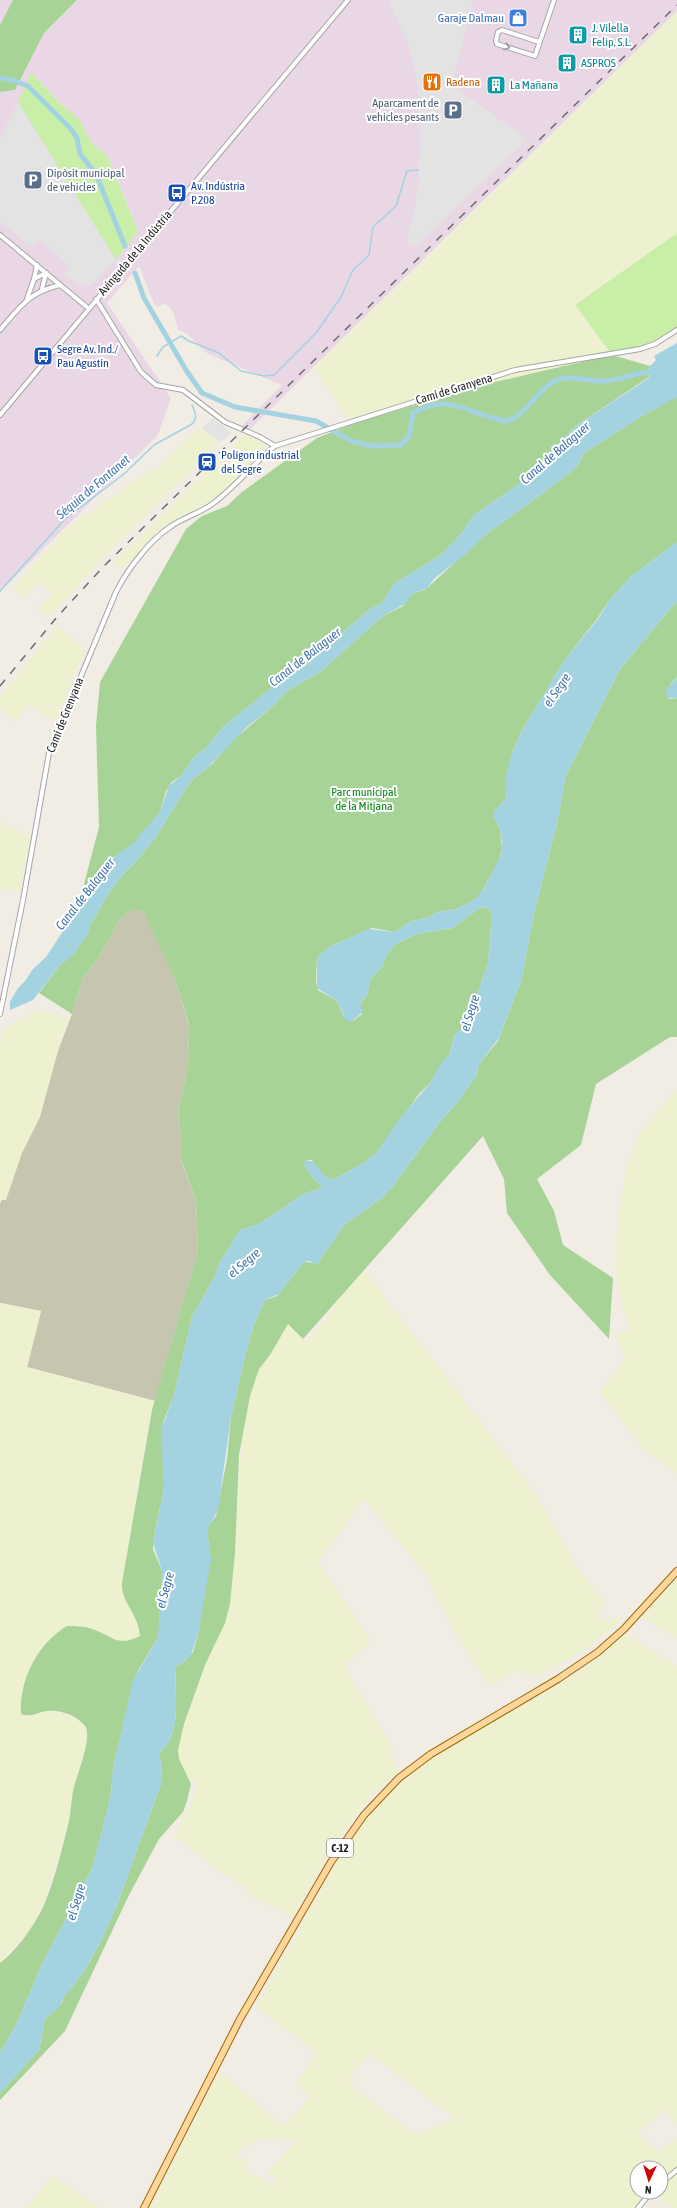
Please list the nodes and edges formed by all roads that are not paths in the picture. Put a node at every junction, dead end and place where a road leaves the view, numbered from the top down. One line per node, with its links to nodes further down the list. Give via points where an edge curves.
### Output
1 (348, 0): 11 (street, Avinguda de la Indústria)
2 (554, 0): 3 (street)
3 (539, 42): 3 (street, one-way to 3, via 502,30 498,32 496,41 497,44 535,56)
4 (0, 235): 5 (street)
5 (37, 265): 6 (street); 7 (street)
6 (46, 273): 7 (street); 8 (street); 9 (street)
7 (34, 279): 10 (street)
8 (60, 285): 9 (street); 12 (street)
9 (42, 289): 10 (street)
10 (26, 299): 13 (street)
11 (96, 299): 12 (street, Avinguda de la Indústria); 16 (street, via 148,380 161,386 183,390 225,422)
12 (88, 308): 15 (street, Avinguda de la Indústria)
13 (0, 330)
14 (677, 330): 16 (street, Camí de Granyena, via 656,344 640,349 515,370)
15 (0, 415)
16 (275, 446): 17 (street, Camí de Granyena)
17 (242, 476): 18 (street, Camí de Grenyana, via 215,502 170,527 160,536 128,570 108,609 49,754)
18 (0, 1014)
19 (677, 1572): 23 (main road, C-12, via 637,1616 598,1652 558,1679 431,1754 400,1778 373,1804 332,1862 240,2018)
20 (677, 2170): 21 (street)
21 (669, 2176)
22 (644, 2200): 24 (street)
23 (144, 2208)
24 (638, 2208)

